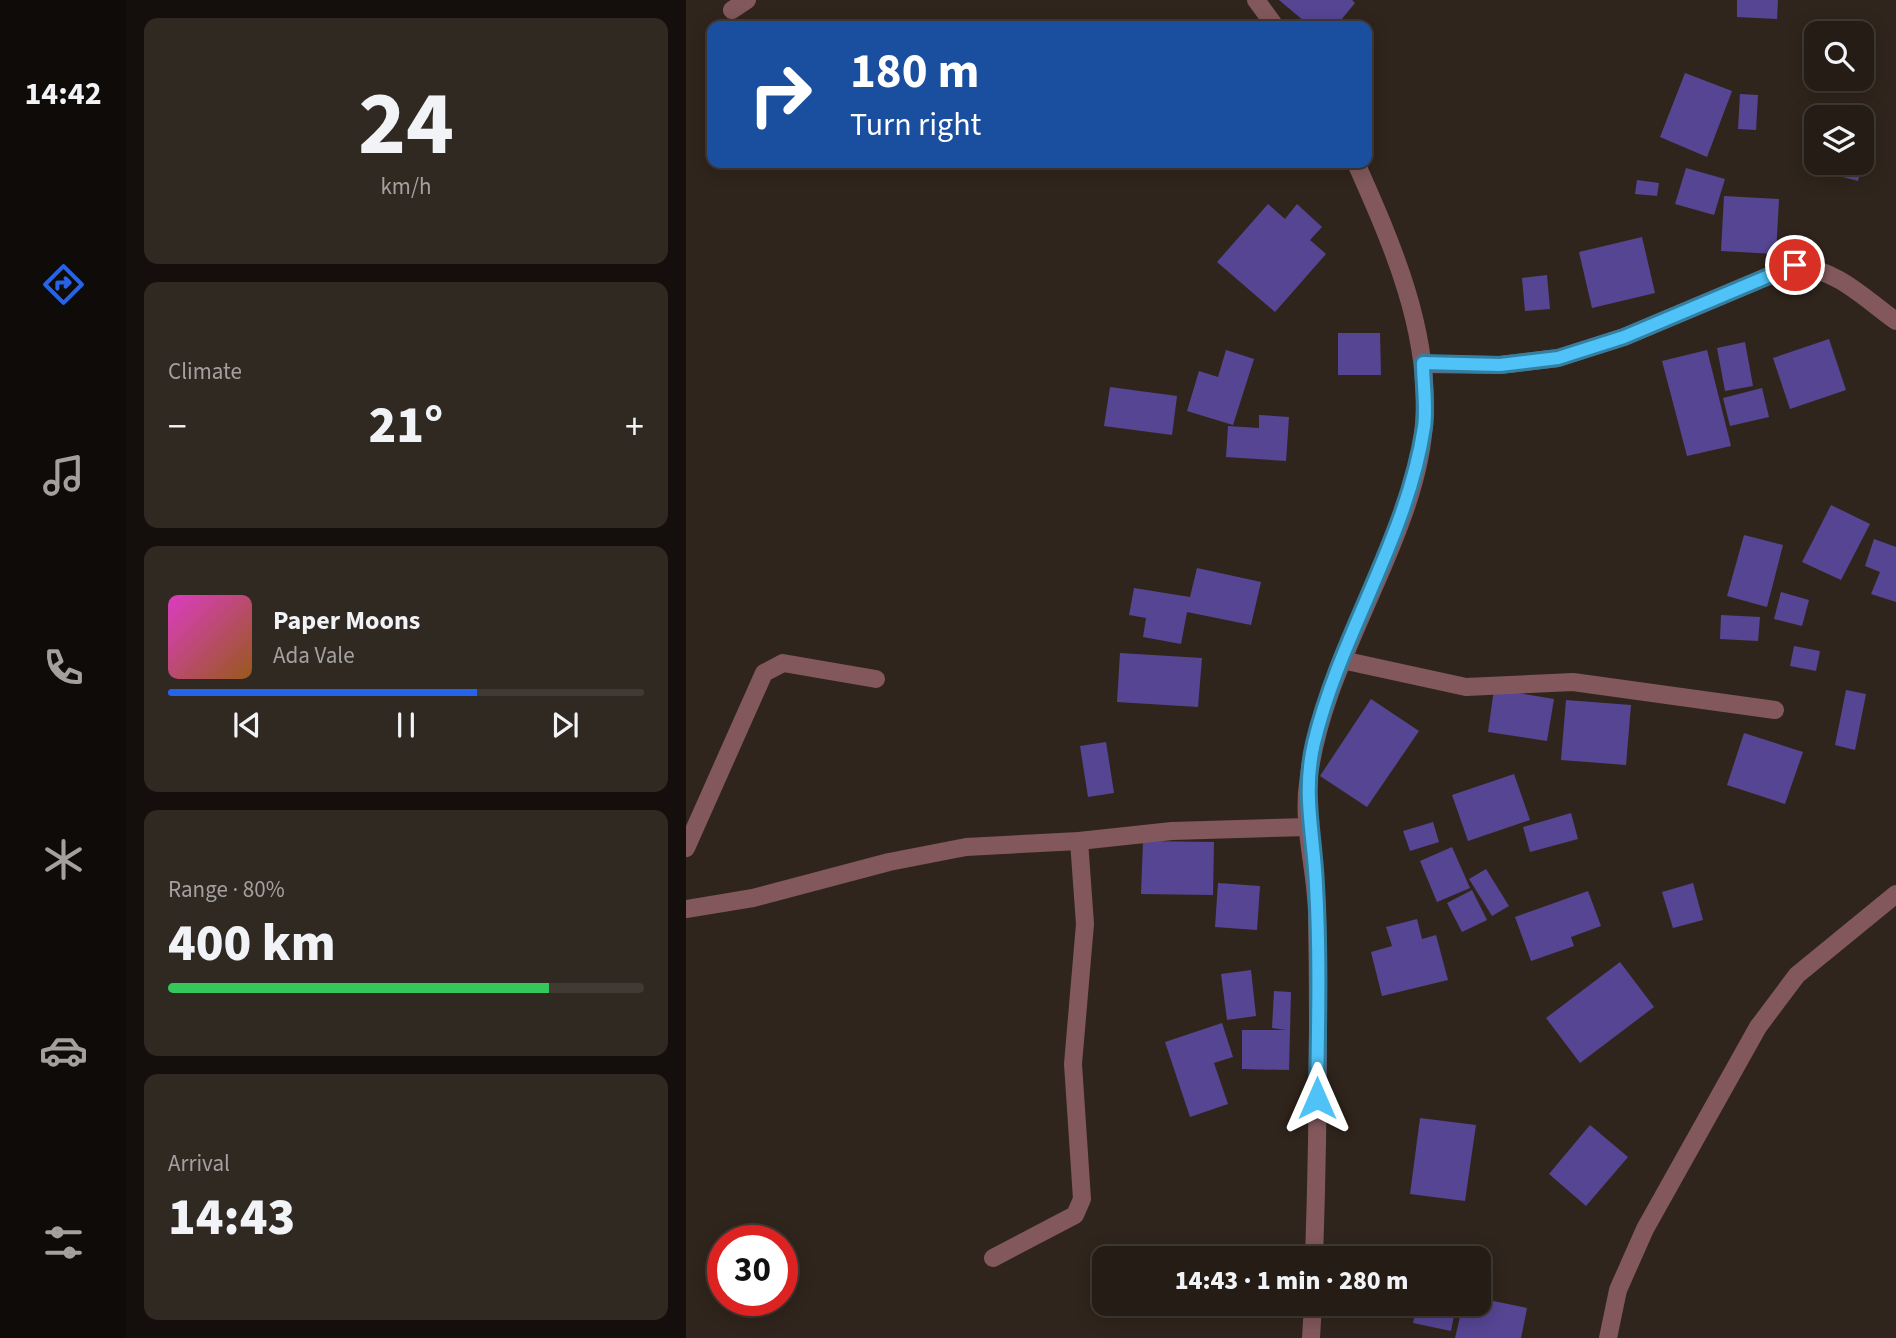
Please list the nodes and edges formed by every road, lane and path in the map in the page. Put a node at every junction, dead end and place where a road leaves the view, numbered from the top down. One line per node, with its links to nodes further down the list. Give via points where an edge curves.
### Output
1 (1256, 0): 2 (street)
2 (1271, 21)
3 (1358, 168): 5 (street, via 1398,258)
4 (1896, 321): 5 (street, via 1844,281 1821,269 1795,265 1636,332 1558,358 1500,365)
5 (1423, 363): 6 (street, via 1424,424 1412,487)
6 (1342, 660): 8 (street, via 1466,687 1573,682); 9 (street, via 1314,742 1307,786)
7 (876, 679): 11 (street, via 783,663 764,673)
8 (1775, 710)
9 (1308, 827): 10 (street, via 1172,831); 14 (street, via 1316,882 1318,970)
10 (1079, 841): 13 (street, via 966,847 753,898); 15 (street, via 1085,924 1073,1064 1082,1199 1075,1215)
11 (686, 848)
12 (1896, 894): 18 (street, via 1797,975 1758,1027 1645,1229 1618,1290)
13 (686, 909)
14 (1314, 1246)
15 (993, 1258)
16 (1312, 1316): 17 (street)
17 (1311, 1338)
18 (1608, 1338)

